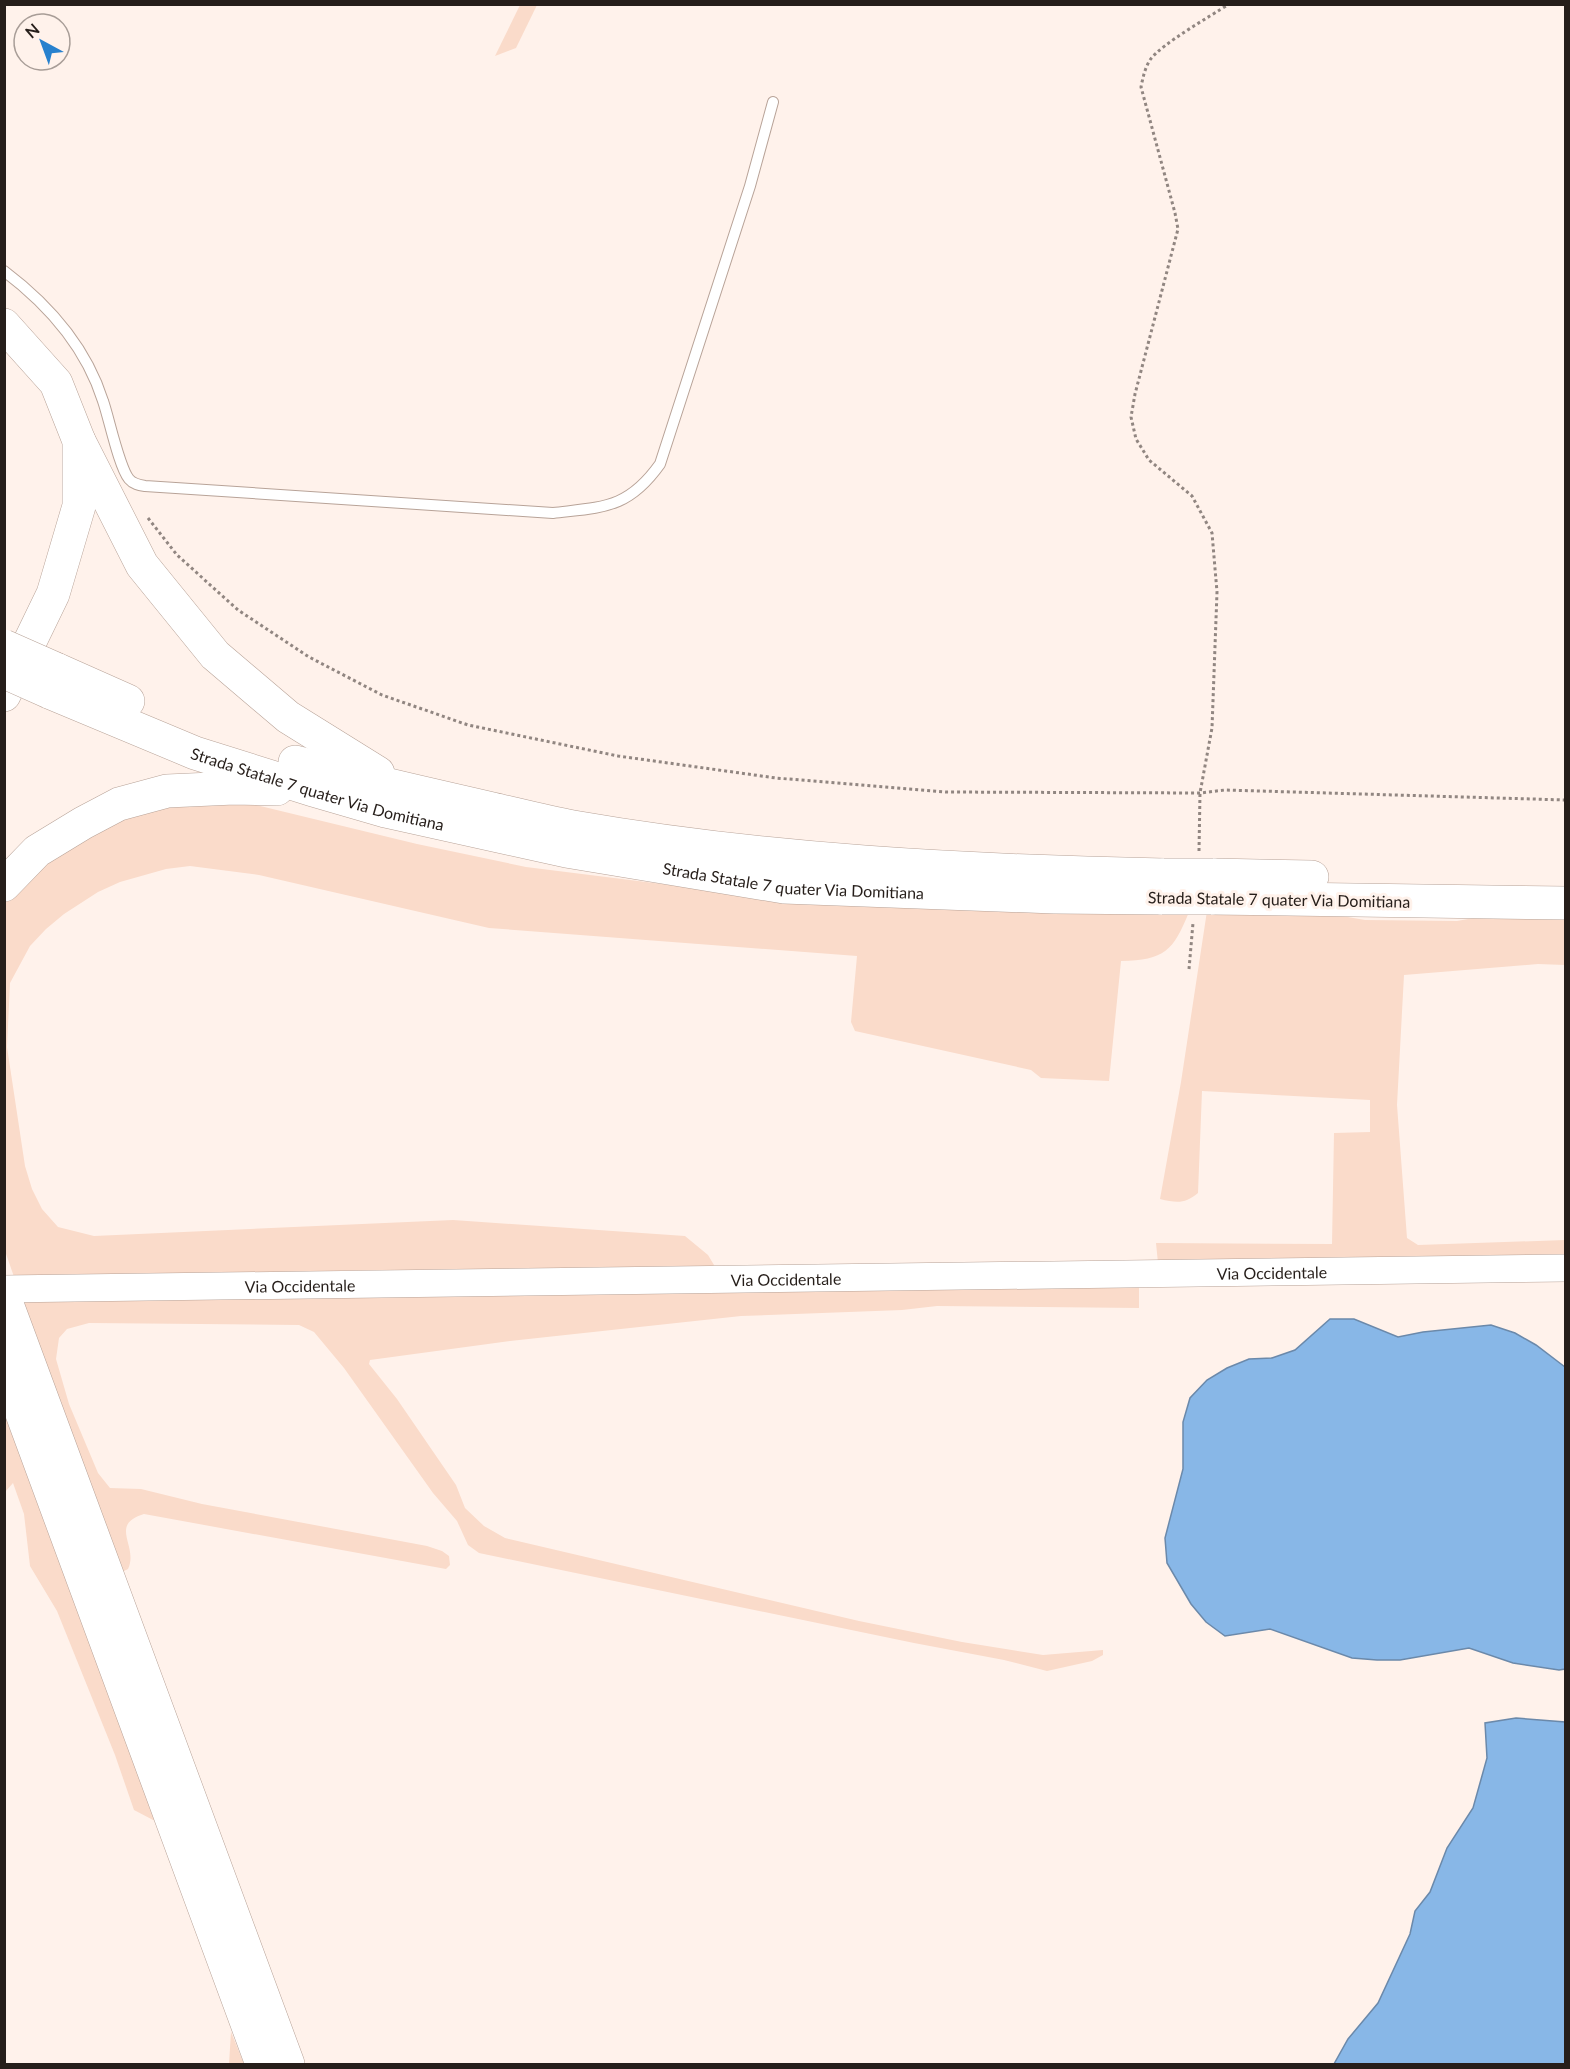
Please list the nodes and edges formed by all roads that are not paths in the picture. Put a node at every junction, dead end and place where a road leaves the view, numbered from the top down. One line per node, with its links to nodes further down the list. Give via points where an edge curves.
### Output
1 (772, 102): 2 (lane, via 750,186 660,464 630,496 601,507 553,513 134,483 127,477 101,394 72,338 49,309)
2 (4, 272)
3 (4, 325): 4 (highway, via 56,382)
4 (79, 441): 8 (highway, via 79,506 53,594); 10 (highway, via 142,566 215,655 288,717)
5 (4, 646): 7 (highway, bridge)
6 (4, 672): 7 (highway, bridge)
7 (53, 681): 9 (highway, Strada Statale 7 quater Via Domitiana, via 195,753); 10 (highway, Strada Statale 7 quater Via Domitiana, via 244,750)
8 (4, 695)
9 (313, 790): 12 (highway, via 166,790 119,804 37,851); 13 (highway, Strada Statale 7 quater Via Domitiana, via 385,811 566,850 784,887 1054,897)
10 (405, 790): 13 (highway, Strada Statale 7 quater Via Domitiana, via 572,826 786,857 1045,872)
11 (1566, 880): 14 (highway, Strada Statale 7 quater Via Domitiana)
12 (4, 885)
13 (1163, 886): 14 (highway, Strada Statale 7 quater Via Domitiana, bridge)
14 (1212, 886): 15 (highway, Strada Statale 7 quater Via Domitiana)
15 (1566, 903)
16 (1566, 1268): 17 (street, Via Occidentale)
17 (4, 1289)
18 (4, 1296): 21 (highway)
19 (4, 1365): 20 (highway)
20 (262, 2064)
21 (288, 2064)

